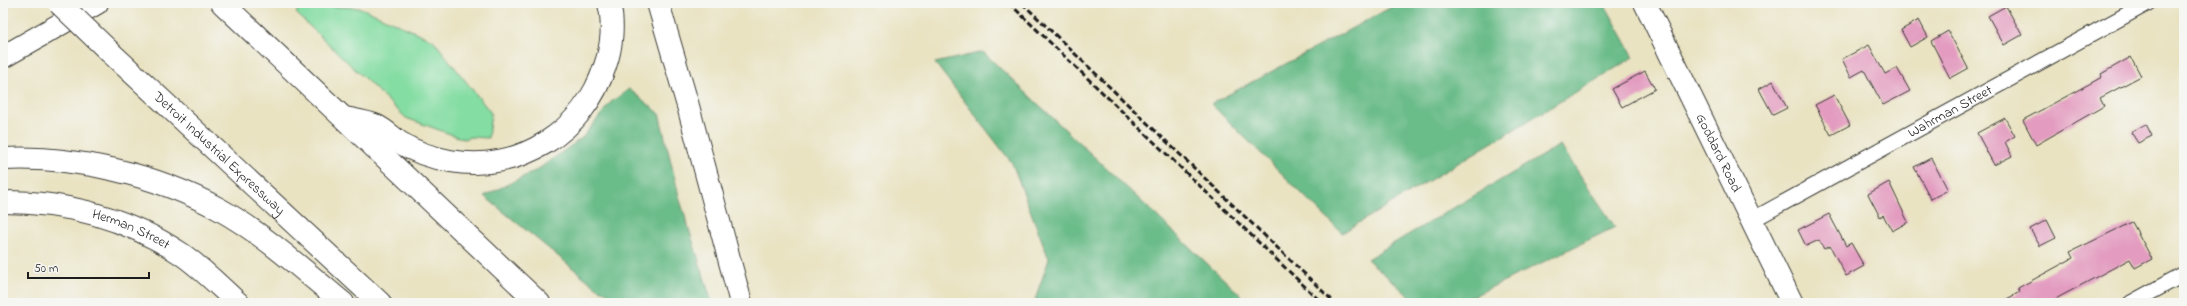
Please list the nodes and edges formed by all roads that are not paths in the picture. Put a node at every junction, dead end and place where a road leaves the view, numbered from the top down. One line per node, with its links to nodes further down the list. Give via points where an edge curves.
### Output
1 (59, 3): 16 (main road, Detroit Industrial Expressway, bridge)
2 (97, 3): 8 (main road)
3 (222, 3): 9 (main road)
4 (609, 3): 9 (main road, via 612,29 609,55 590,101 561,133 541,147 519,157 493,162 449,161 401,143 377,126)
5 (658, 3): 18 (main road)
6 (1645, 3): 12 (main road, Goddard Road)
7 (2148, 3): 12 (street, Wahrman Street)
8 (3, 57)
9 (344, 118): 17 (main road)
10 (3, 159): 15 (main road, via 75,162 165,185 219,209 263,238)
11 (3, 202): 14 (main road, Herman Street, via 44,204 87,212 122,223 149,235 180,254)
12 (1752, 220): 19 (main road, Goddard Road)
13 (2184, 274): 20 (street)
14 (238, 303)
15 (342, 303)
16 (380, 303)
17 (539, 303)
18 (740, 303)
19 (1792, 303)
20 (2131, 303)

